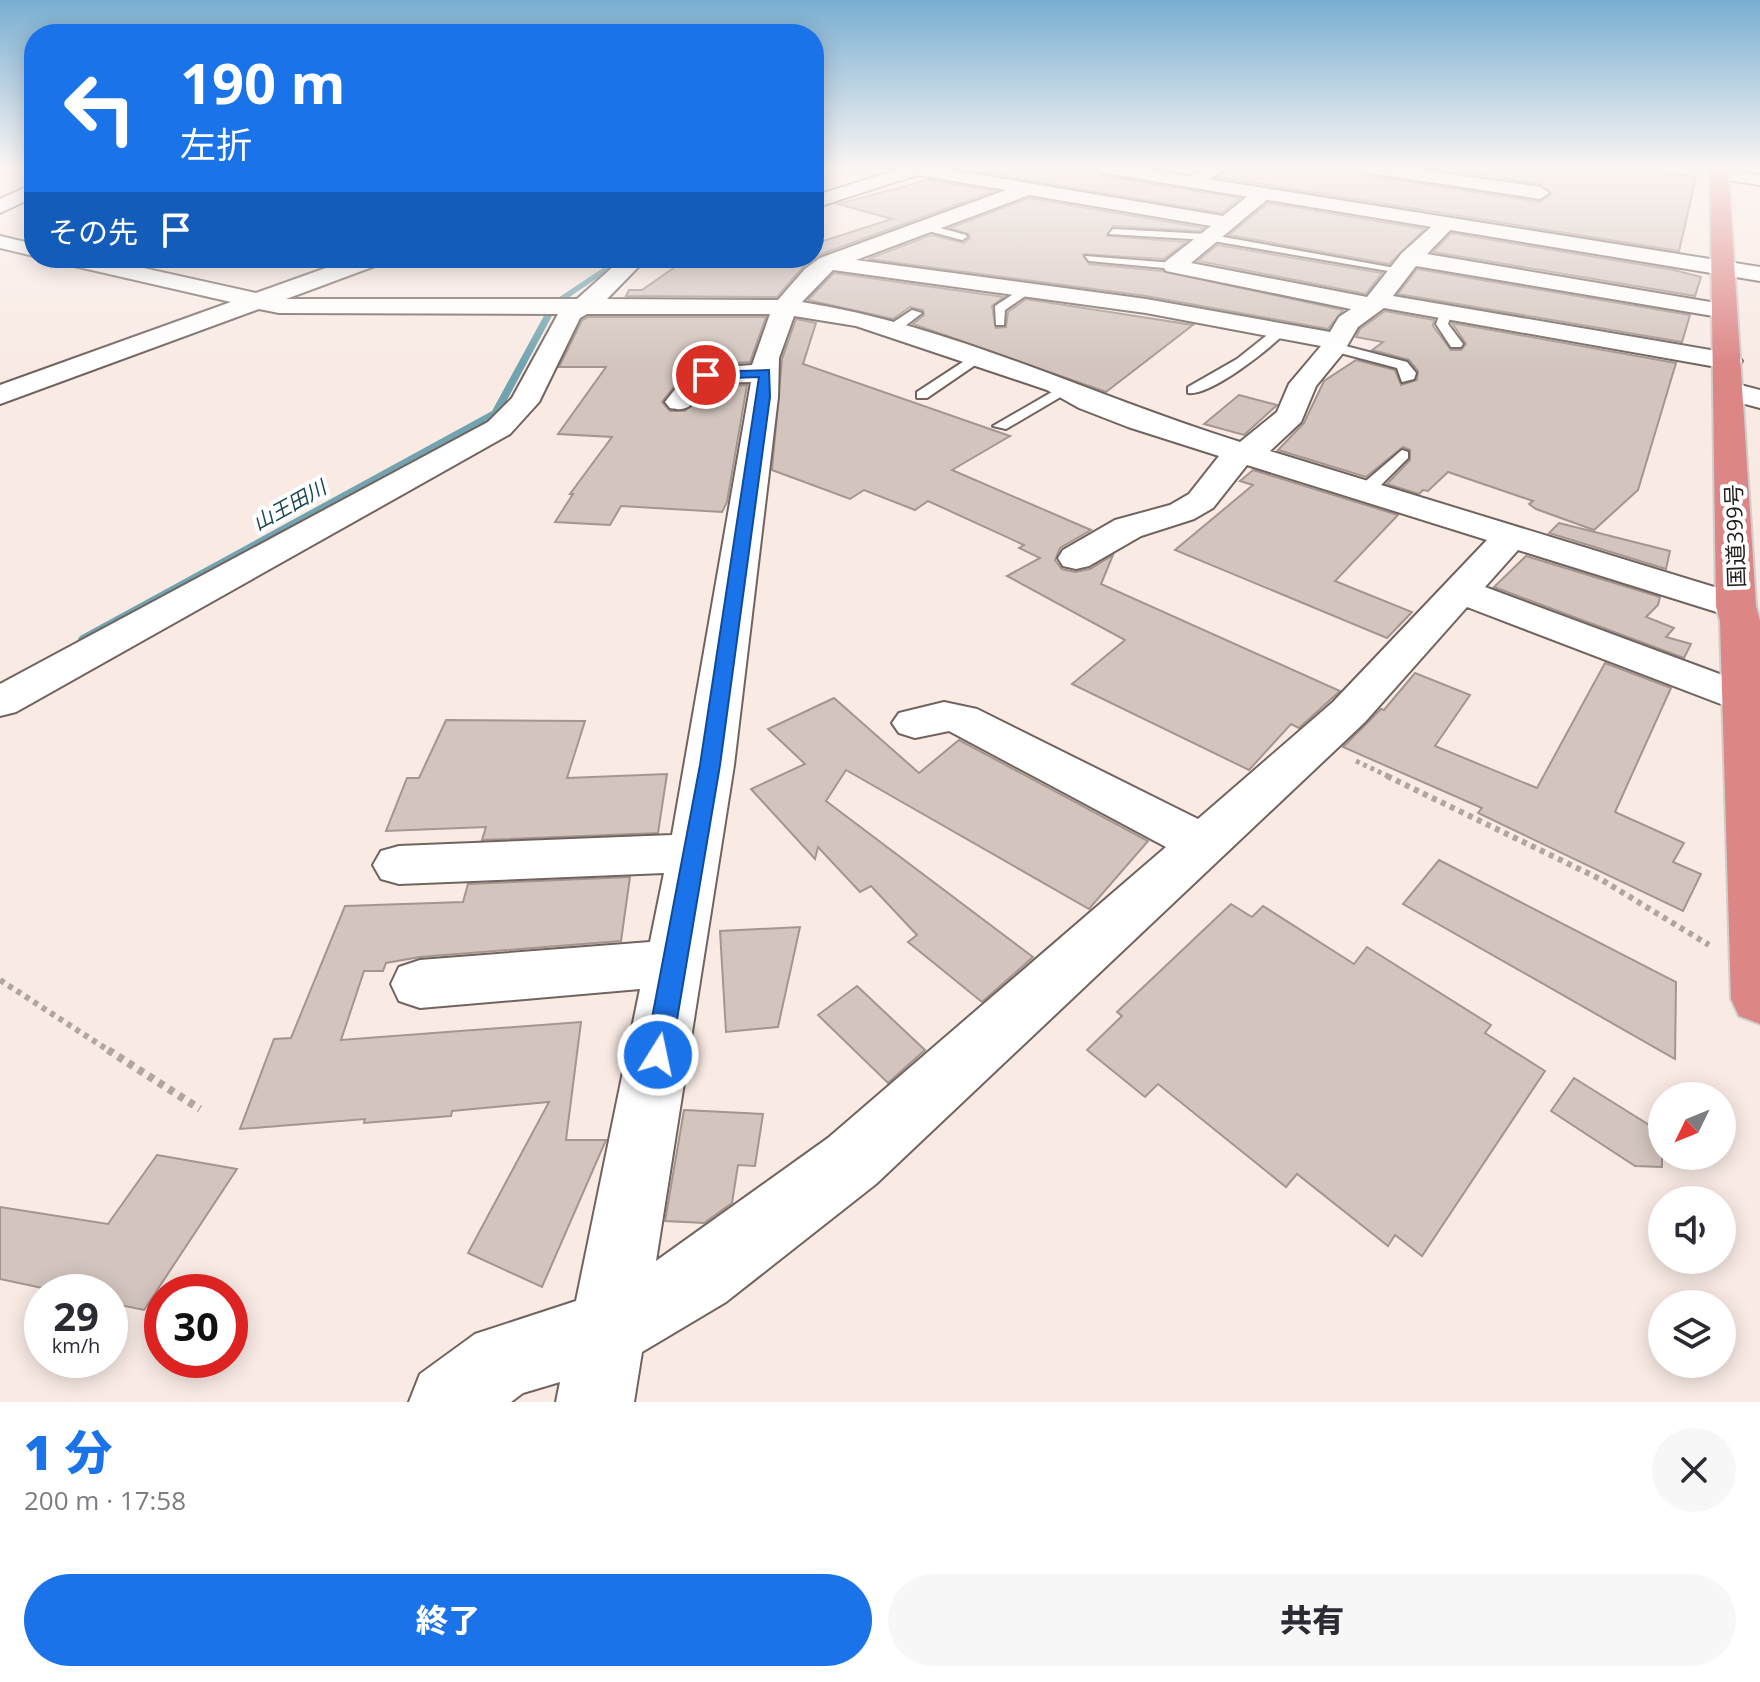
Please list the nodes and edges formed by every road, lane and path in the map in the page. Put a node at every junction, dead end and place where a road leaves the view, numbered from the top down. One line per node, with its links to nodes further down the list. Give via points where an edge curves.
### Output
1 (937, 233): 9 (street)
2 (1212, 233): 17 (street)
3 (1234, 233): 12 (lane)
4 (1436, 233): 12 (street)
5 (1620, 233): 18 (street)
6 (1734, 233): 18 (highway, 国道399号)
7 (0, 242): 8 (street)
8 (24, 248)
9 (824, 257)
10 (1089, 258): 17 (lane)
11 (824, 262): 19 (street)
12 (1405, 264): 21 (street); 25 (street)
13 (112, 268): 20 (street)
14 (348, 268): 20 (street)
15 (625, 268): 23 (street)
16 (806, 268): 24 (street)
17 (1186, 268): 21 (street); 22 (street)
18 (1742, 271): 25 (highway, 国道399号)
19 (1028, 290): 22 (street); 28 (lane, via 999,309)
20 (257, 302): 23 (street, via 329,308); 39 (street)
21 (1375, 303): 26 (street); 31 (street, via 1348,322)
22 (1146, 306): 30 (street)
23 (584, 307): 24 (street); 51 (street, via 570,314 524,402 499,428)
24 (785, 307): 29 (street, via 844,315); 34 (street)
25 (1725, 311): 36 (highway, 国道399号)
26 (1446, 312): 32 (lane, via 1442,324); 36 (street)
27 (916, 313): 29 (lane)
28 (1000, 322)
29 (891, 330): 33 (street)
30 (1281, 331): 31 (street); 38 (lane, via 1242,362)
31 (1336, 344): 35 (lane, via 1394,361 1406,368); 43 (street, via 1303,384 1290,416)
32 (1456, 344)
33 (977, 359): 37 (street); 40 (lane)
34 (765, 373): 41 (street, via 706,375); 55 (street)
35 (1407, 379)
36 (1739, 384): 49 (highway, 国道399号)
37 (1064, 389): 42 (lane); 43 (street, via 1139,421)
38 (1193, 390)
39 (0, 395)
40 (922, 395)
41 (680, 402)
42 (1001, 426)
43 (1247, 452): 45 (street); 47 (street, via 1233,460 1191,508 1128,528)
44 (1402, 455): 45 (lane)
45 (1366, 490): 46 (street)
46 (1512, 535): 48 (street); 49 (street)
47 (1076, 558)
48 (1461, 591): 50 (street); 53 (street)
49 (1745, 618): 50 (highway, 国道399号)
50 (1751, 701): 60 (highway, 国道399号)
51 (0, 702)
52 (915, 723): 54 (street, via 944,716 961,719)
53 (1316, 742): 54 (street); 60 (path, via 1602,880)
54 (1203, 844): 62 (street, via 852,1161 700,1276)
55 (694, 853): 56 (street); 57 (street)
56 (399, 865)
57 (674, 963): 59 (street); 62 (street)
58 (0, 980): 61 (path)
59 (420, 984)
60 (1759, 987)
61 (200, 1109)
62 (609, 1329): 63 (street, via 502,1361); 64 (street)
63 (448, 1402)
64 (595, 1402)

